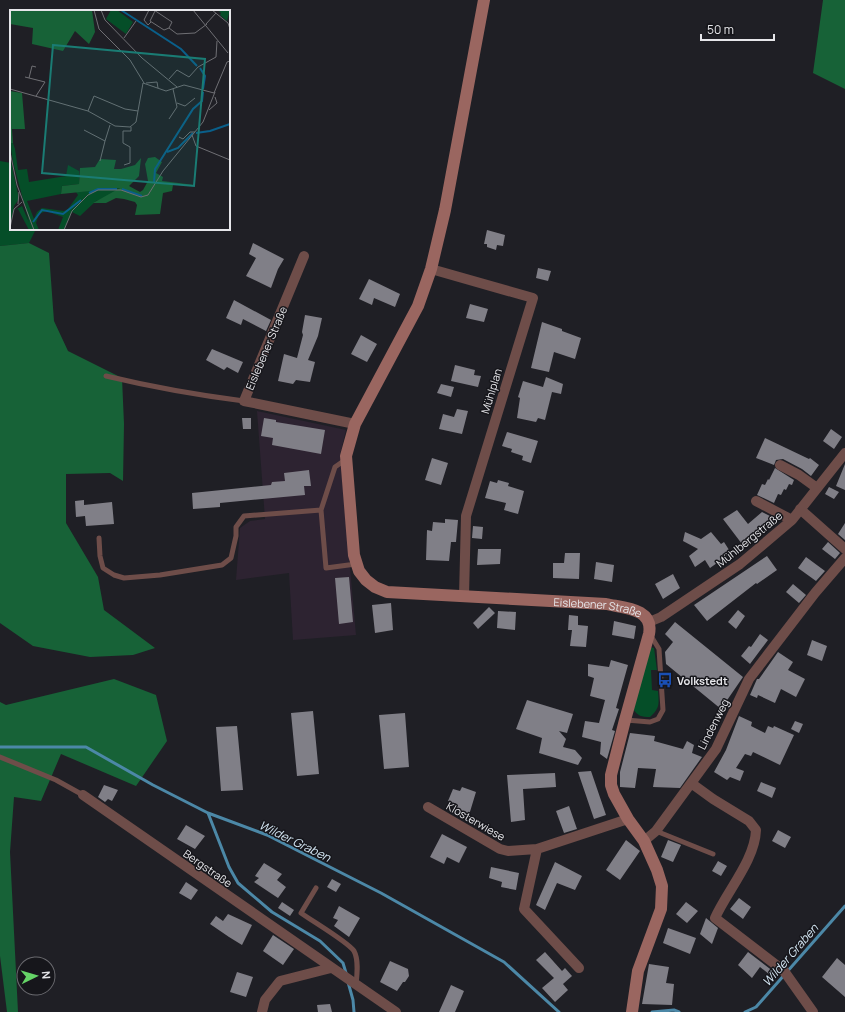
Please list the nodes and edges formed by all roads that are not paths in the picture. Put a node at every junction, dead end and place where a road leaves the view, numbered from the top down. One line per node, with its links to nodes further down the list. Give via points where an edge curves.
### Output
1 (484, 0): 3 (main road, Eislebener Straße, via 445,210)
2 (304, 256): 5 (street, Eislebener Straße)
3 (431, 268): 6 (main road, Eislebener Straße, via 418,306); 19 (street, Mühlplan, via 533,298 466,516)
4 (106, 376): 5 (lane, via 147,386)
5 (244, 401): 6 (street, Eislebener Straße)
6 (355, 424): 8 (main road, Eislebener Straße)
7 (845, 453): 10 (street, Mühlbergstraße)
8 (346, 459): 13 (lane, via 335,467); 18 (main road, Eislebener Straße)
9 (780, 465): 10 (street)
10 (817, 488): 12 (street, Mühlbergstraße)
11 (756, 501): 14 (street)
12 (800, 509): 14 (street, Mühlbergstraße); 16 (street)
13 (321, 510): 15 (lane, via 244,516 236,527 231,558 222,565 160,575 124,578 114,575 103,568); 18 (lane, via 326,568)
14 (792, 520): 20 (street, Mühlbergstraße, via 740,564 661,617)
15 (99, 538)
16 (845, 549)
17 (845, 558): 24 (street, Lindenweg, via 749,679 716,750)
18 (356, 564): 19 (main road, Eislebener Straße, via 366,580 387,592)
19 (464, 596): 20 (main road, Eislebener Straße, via 606,604 640,611)
20 (649, 622): 21 (main road, Eislebener Straße)
21 (649, 634): 22 (main road, Eislebener Straße); 22 (lane, via 659,650 663,710 658,719 650,722)
22 (624, 720): 27 (main road, Eislebener Straße, via 611,785)
23 (0, 758): 25 (lane, Bergstraße, via 56,780)
24 (691, 783): 28 (street, Lindenweg); 39 (street, via 749,821 756,830 756,840 750,853 715,918 787,974)
25 (82, 796): 33 (street, Bergstraße)
26 (428, 807): 30 (street, Klosterwiese, via 500,849)
27 (628, 819): 29 (main road, Eislebener Straße); 30 (street, Klosterwiese)
28 (656, 831): 29 (street, Lindenweg); 31 (lane)
29 (644, 841): 36 (main road, Eislebener Straße, via 662,886 661,909 638,971)
30 (537, 849): 34 (street, via 524,909)
31 (713, 854)
32 (316, 888): 35 (lane, via 301,913 354,952 357,962)
33 (331, 968): 35 (street, Bergstraße); 37 (street, via 280,982 265,1000)
34 (580, 968)
35 (355, 984): 38 (street, Bergstraße)
36 (633, 1010)
37 (262, 1012)
38 (396, 1012)
39 (813, 1012)

